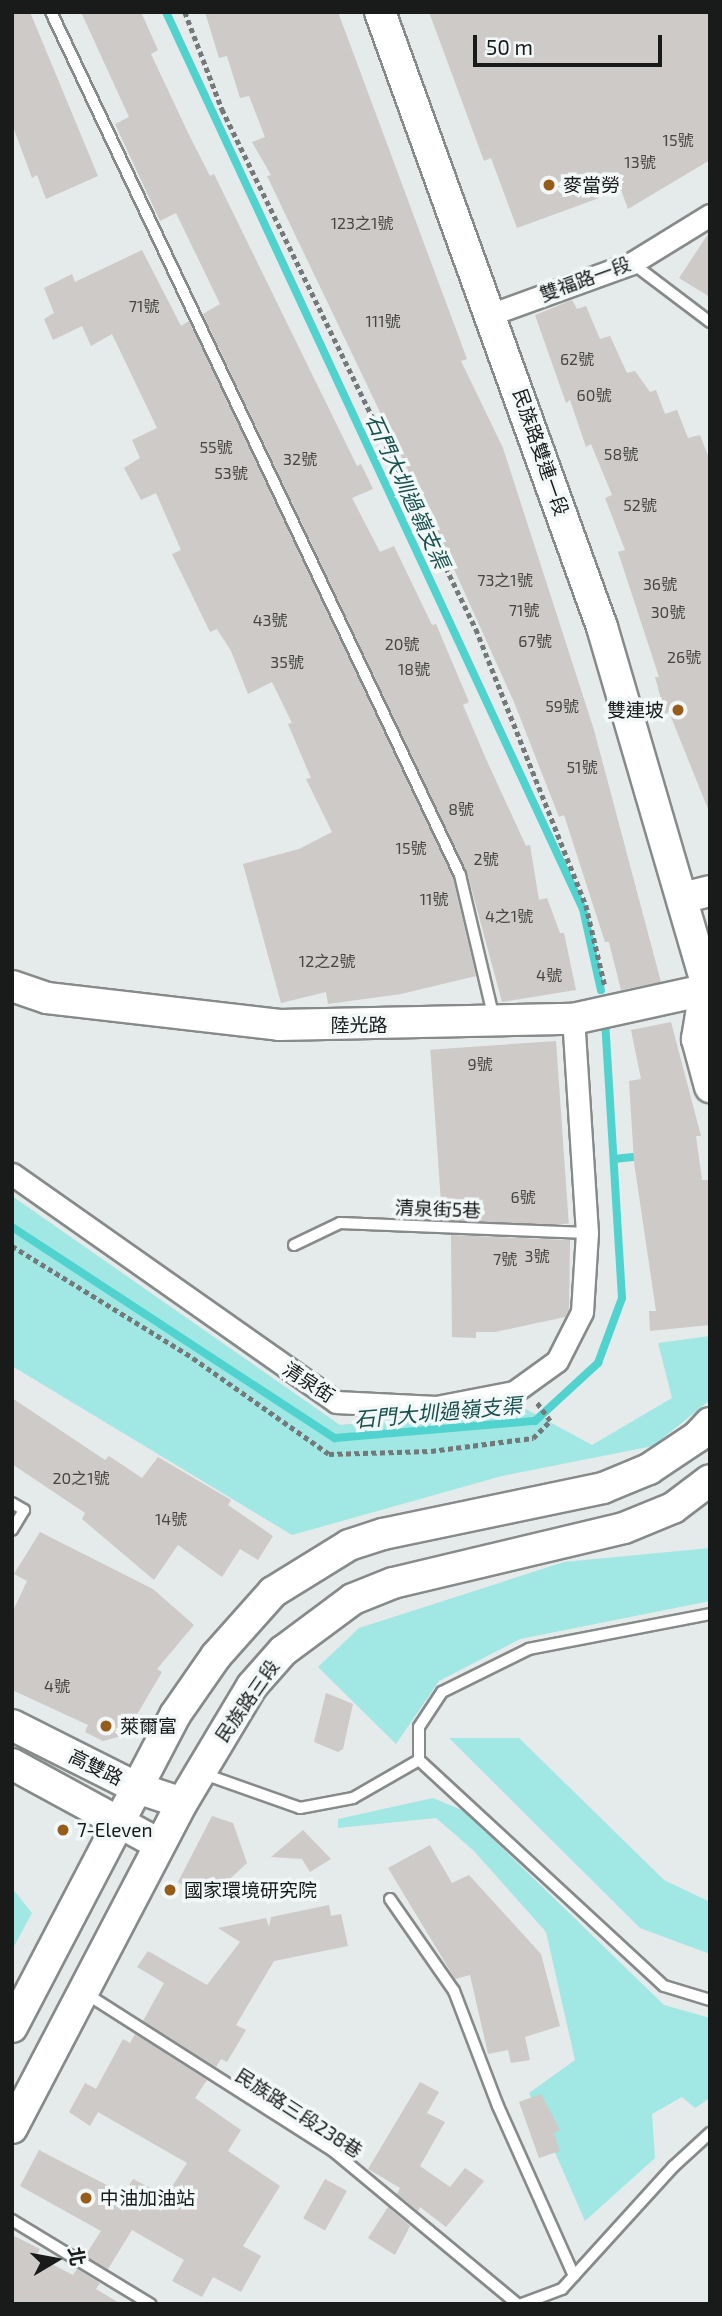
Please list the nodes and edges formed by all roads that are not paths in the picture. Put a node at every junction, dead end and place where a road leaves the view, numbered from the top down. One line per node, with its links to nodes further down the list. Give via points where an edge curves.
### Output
1 (51, 12): 11 (lane, via 460,875)
2 (380, 12): 5 (main road, 民族路雙連一段)
3 (710, 215): 4 (street, 雙福路一段)
4 (632, 263): 5 (street, 雙福路一段); 6 (lane)
5 (492, 314): 7 (main road, 民族路雙連一段)
6 (710, 322)
7 (696, 894): 9 (main road)
8 (12, 986): 11 (main road, 陸光路, via 47,998 279,1025)
9 (708, 993): 10 (main road, 陸光路); 12 (main road, via 697,1039)
10 (572, 1019): 11 (main road, 陸光路); 14 (street, 清泉街)
11 (495, 1024)
12 (710, 1087)
13 (12, 1174): 14 (street, 清泉街, via 336,1402 436,1407 514,1392 557,1362 582,1312)
14 (587, 1233): 15 (lane, 清泉街5巷, via 341,1223)
15 (294, 1245)
16 (710, 1423): 25 (main road, via 649,1469 603,1488 414,1525 349,1545 312,1566 273,1592 216,1656 174,1715)
17 (710, 1480): 24 (main road, 民族路三段, via 673,1508 624,1528 433,1572 353,1599 283,1651 252,1686)
18 (12, 1503): 19 (lane, via 24,1510)
19 (12, 1530)
20 (710, 1614): 22 (lane, via 529,1649 442,1692 419,1727)
21 (12, 1725): 25 (main road, 高雙路)
22 (419, 1760): 24 (lane, via 353,1798 300,1808); 31 (lane, via 664,1986)
23 (12, 1764): 27 (main road, 高雙路)
24 (200, 1772): 26 (main road, 民族路三段)
25 (137, 1788): 26 (main road, 高雙路); 27 (main road)
26 (182, 1803): 28 (main road, 民族路三段)
27 (119, 1818): 28 (main road, 高雙路); 32 (main road)
28 (159, 1844): 30 (main road, 民族路三段)
29 (390, 1899): 36 (lane, via 454,1991 498,2106)
30 (84, 1993): 33 (main road, 民族路三段); 38 (lane, 民族路三段238巷, via 333,2151)
31 (710, 2000)
32 (12, 2027)
33 (12, 2128)
34 (710, 2133): 36 (lane)
35 (12, 2220): 37 (lane)
36 (574, 2276): 38 (lane, via 562,2289)
37 (150, 2304)
38 (519, 2304)

